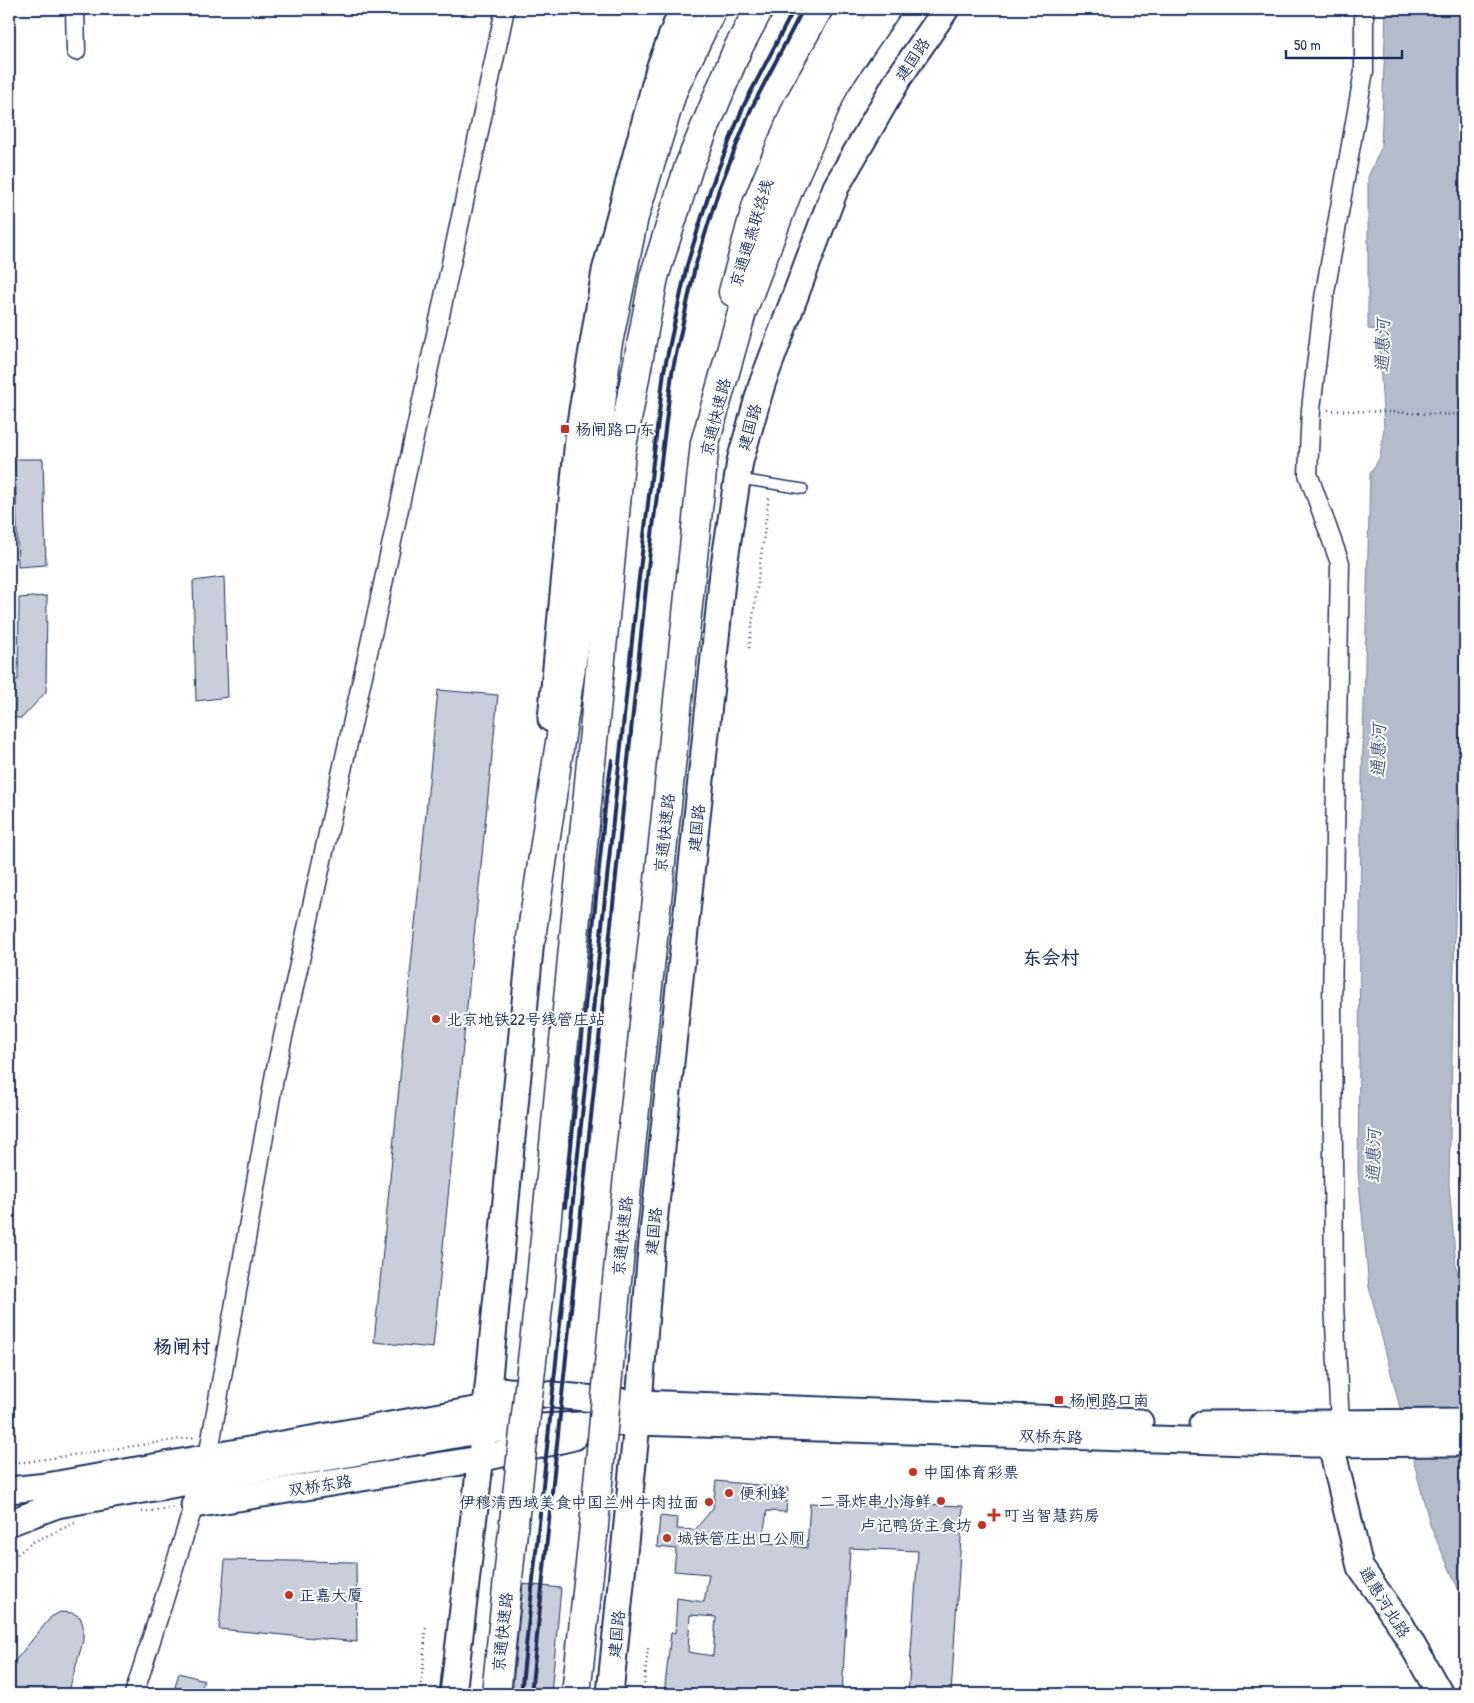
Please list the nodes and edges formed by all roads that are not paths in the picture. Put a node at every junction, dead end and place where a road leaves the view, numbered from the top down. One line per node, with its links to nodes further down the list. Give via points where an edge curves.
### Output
1 (75, 9): 10 (street)
2 (505, 9): 22 (street, via 275,1073)
3 (682, 9): 15 (main road, via 658,69 605,271 578,438)
4 (712, 9): 12 (highway, via 664,171 637,287); 15 (highway, via 670,99 634,217 607,348 577,628)
5 (759, 9): 12 (highway, 京通快速路, via 737,50 690,166 654,277)
6 (852, 9): 11 (highway, 京通通燕联络线, via 797,107 757,204 725,318)
7 (886, 9): 11 (highway, 京通快速路, via 835,84 788,188 742,312)
8 (946, 9): 13 (main road, 建国路, via 900,76 836,187 762,384)
9 (1364, 9): 19 (street, via 1364,71 1324,298 1308,474 1340,562 1332,1002)
10 (76, 50)
11 (705, 444): 31 (highway, 京通快速路, bridge)
12 (621, 452): 30 (highway, 京通快速路, bridge, via 540,1289)
13 (737, 478): 14 (lane); 17 (main road, 建国路, via 723,572 650,1262)
14 (803, 489)
15 (531, 938): 16 (main road)
16 (486, 1409): 17 (main road, 双桥东路); 22 (main road, 双桥东路); 23 (main road); 24 (main road, 双桥东路)
17 (638, 1412): 19 (main road, 双桥东路); 23 (main road, 双桥东路); 32 (main road, 建国路)
18 (1465, 1422): 20 (main road, 双桥东路)
19 (1336, 1434): 20 (main road, 双桥东路); 33 (main road, 通惠河北路, via 1360,1567 1401,1625)
20 (1366, 1435): 21 (main road, 双桥东路)
21 (1465, 1443)
22 (211, 1446): 25 (main road, 双桥东路)
23 (480, 1459): 26 (main road, 双桥东路); 29 (main road)
24 (191, 1480): 26 (street); 27 (main road, 双桥东路, via 57,1505)
25 (9, 1490)
26 (194, 1505): 28 (street)
27 (9, 1523)
28 (134, 1694)
29 (453, 1694)
30 (496, 1694)
31 (576, 1694)
32 (610, 1694)
33 (1440, 1694)

